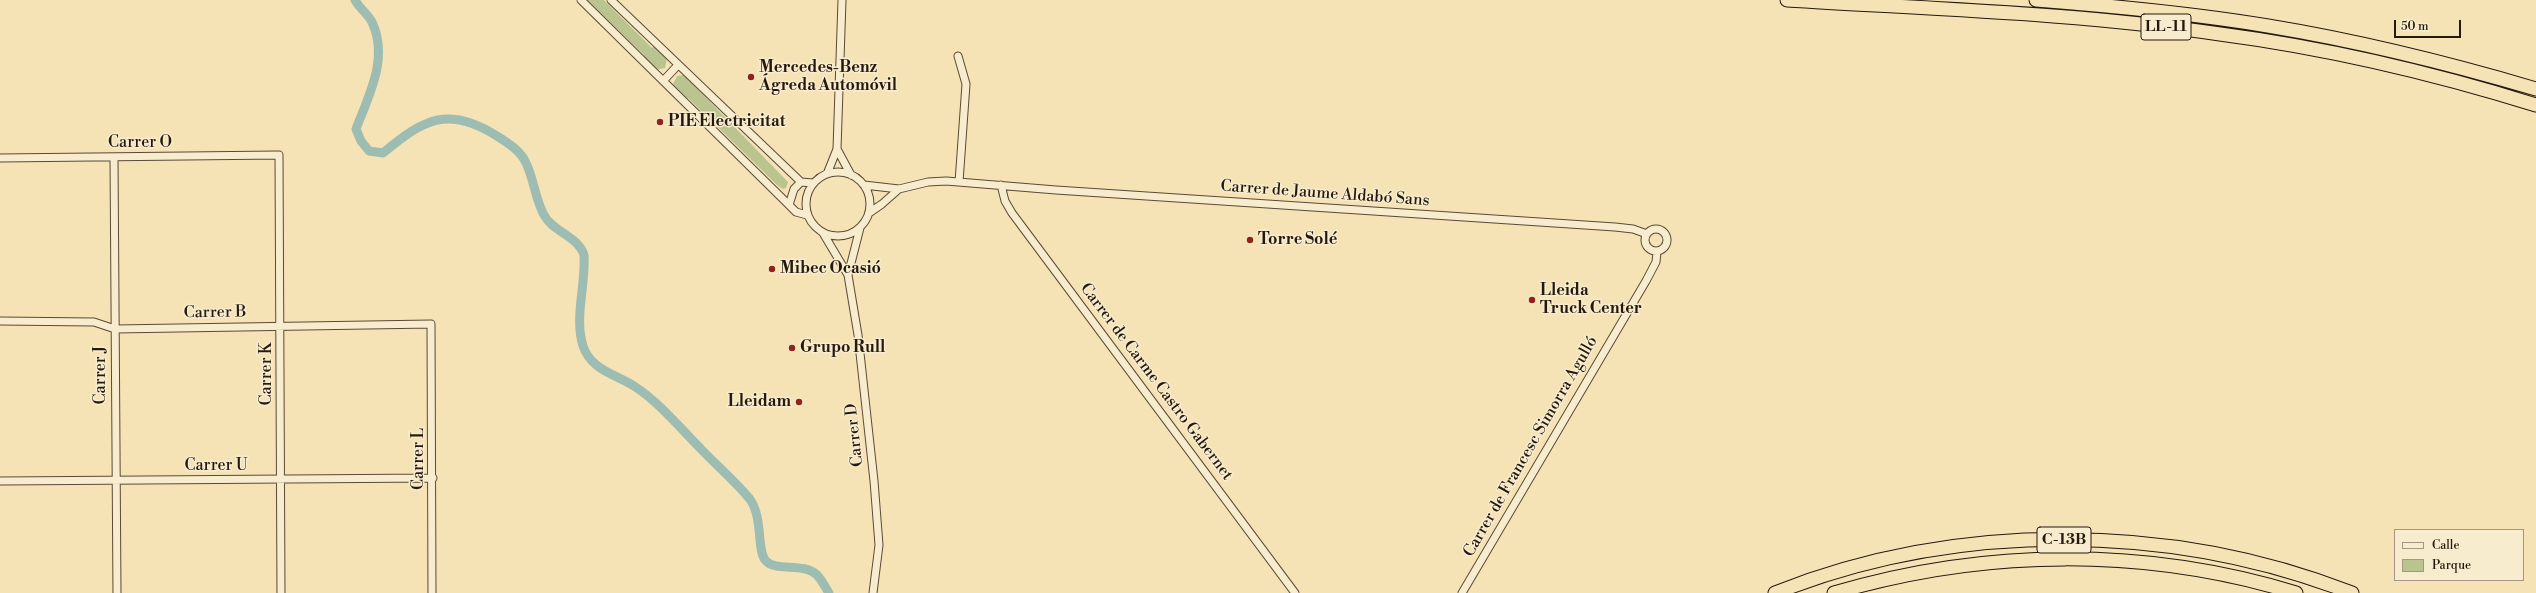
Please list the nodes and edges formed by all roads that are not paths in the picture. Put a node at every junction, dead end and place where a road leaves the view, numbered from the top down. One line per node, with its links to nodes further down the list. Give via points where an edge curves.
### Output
1 (581, 0): 8 (street)
2 (611, 0): 7 (street)
3 (842, 0): 11 (street)
4 (1787, 0): 10 (highway, LL-11, via 2068,17 2220,33 2357,58 2473,86)
5 (2036, 0): 9 (highway, LL-11, via 2124,7 2274,27 2421,57)
6 (958, 56): 18 (street, via 966,84)
7 (678, 65): 8 (street); 17 (street)
8 (663, 82): 23 (street)
9 (2536, 89)
10 (2536, 105)
11 (836, 149): 15 (street); 16 (street)
12 (279, 156): 13 (street, Carrer O); 33 (street, Carrer K)
13 (114, 157): 14 (street, Carrer O); 34 (street, Carrer J)
14 (0, 158)
15 (827, 174): 16 (street, via 843,172); 19 (street)
16 (851, 175): 20 (street)
17 (801, 182): 19 (street); 23 (street, via 794,189)
18 (959, 182): 21 (street, Carrer de Jaume Aldabó Sans); 22 (street, Carrer de Jaume Aldabó Sans, via 928,182)
19 (813, 183): 25 (street, via 807,195)
20 (864, 185): 22 (street); 24 (street, via 870,198)
21 (1001, 185): 28 (street, Carrer de Jaume Aldabó Sans, via 1633,229); 43 (street, Carrer de Carme Castro Gabernet, via 1005,201 1016,219)
22 (899, 189): 24 (street)
23 (789, 205): 25 (street, via 796,212)
24 (869, 213): 26 (street)
25 (807, 215): 27 (street)
26 (860, 228): 27 (street, via 842,236); 30 (street, Carrer D)
27 (823, 233): 30 (street, Carrer D)
28 (1647, 234): 29 (street, via 1645,244); 29 (street, via 1657,229 1666,235 1666,246)
29 (1656, 252): 44 (street, Carrer de Francesc Simorra Agulló, via 1656,262 1646,281)
30 (848, 275): 42 (street, Carrer D, via 858,335 874,481 879,545)
31 (0, 321): 34 (street, Carrer B, via 94,322)
32 (431, 324): 33 (street, Carrer B); 35 (street, Carrer L)
33 (280, 326): 34 (street, Carrer B); 36 (street, Carrer K)
34 (115, 329): 37 (street, Carrer J)
35 (433, 478): 36 (street, Carrer U); 41 (street, Carrer L)
36 (281, 479): 37 (street, Carrer U); 40 (street, Carrer K)
37 (116, 480): 38 (street, Carrer U); 39 (street, Carrer J)
38 (0, 481)
39 (117, 593)
40 (281, 593)
41 (432, 593)
42 (873, 593)
43 (1295, 593)
44 (1462, 593)
45 (1775, 593): 48 (highway, C-13B, via 1846,569 1920,553 2006,542 2078,540 2154,545 2223,556 2297,574)
46 (1834, 593): 47 (highway, C-13B, via 1939,568 2004,560 2065,558 2175,566 2219,573)
47 (2296, 593)
48 (2352, 593)

